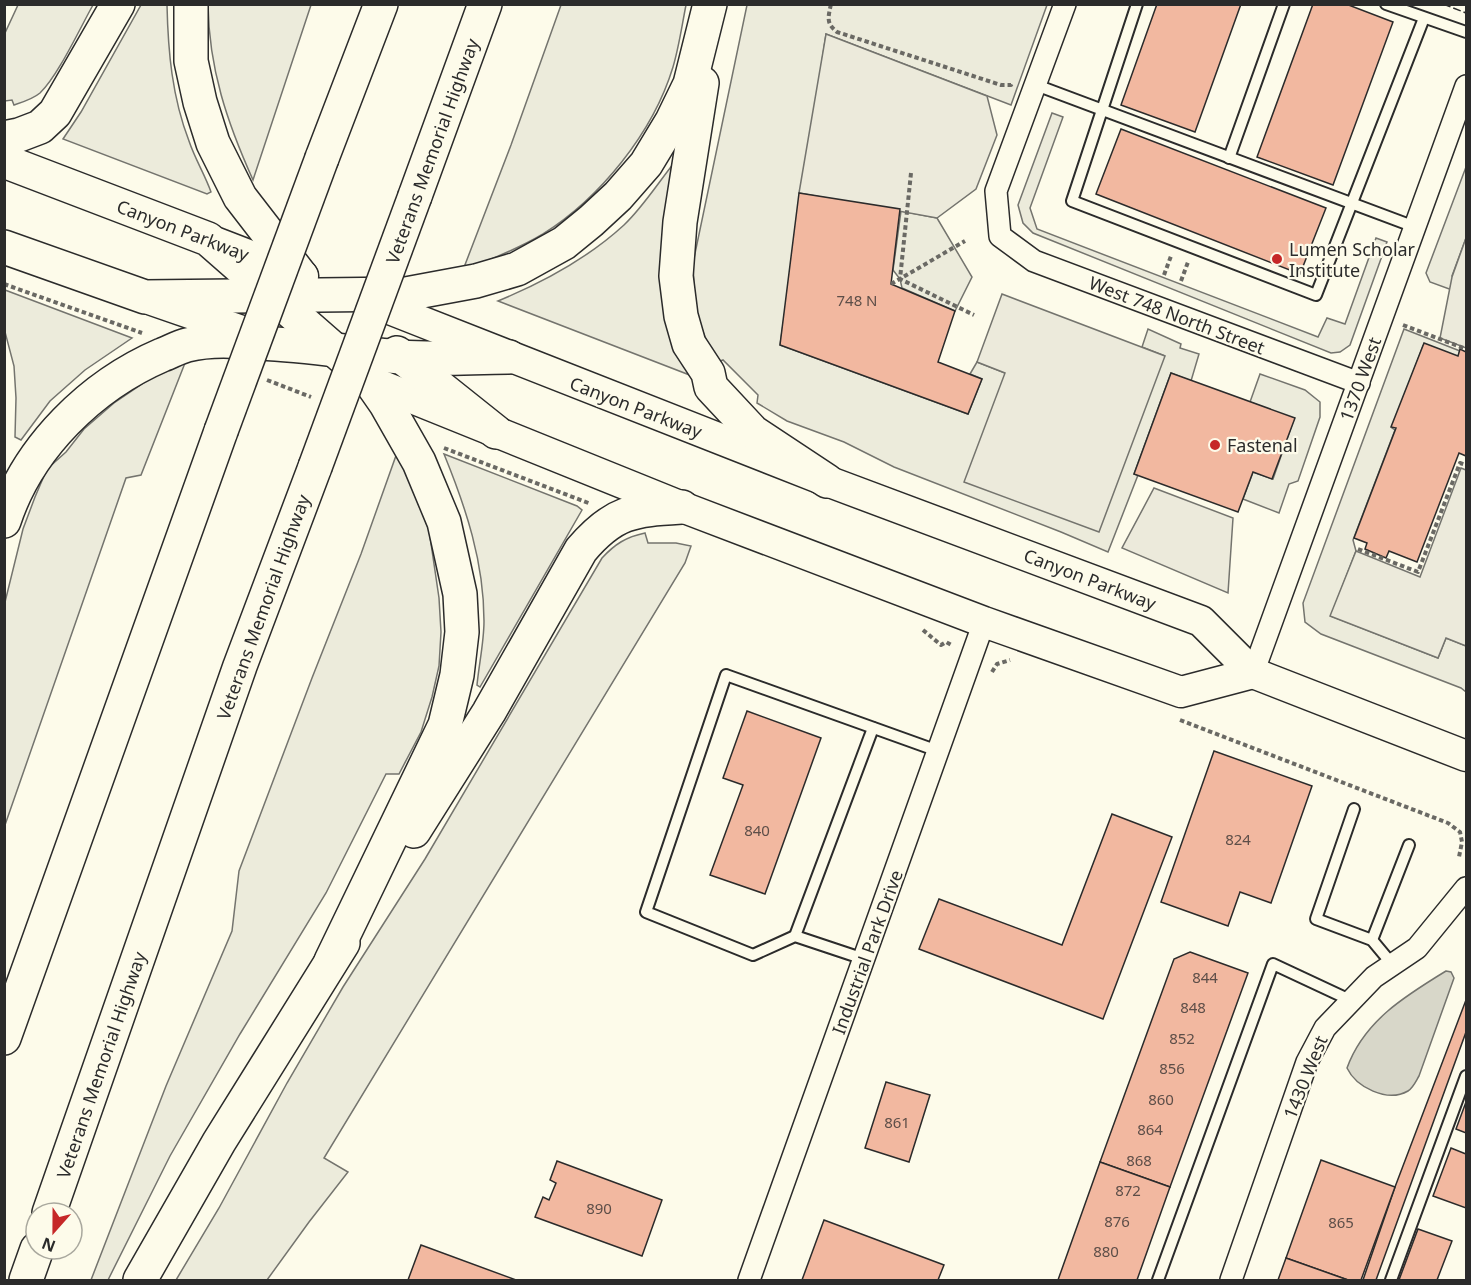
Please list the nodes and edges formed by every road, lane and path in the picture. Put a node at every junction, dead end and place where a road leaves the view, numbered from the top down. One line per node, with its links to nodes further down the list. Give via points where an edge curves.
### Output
1 (118, 4): 18 (highway, via 56,112 40,127)
2 (191, 4): 30 (highway, via 191,61 213,143 240,197)
3 (381, 4): 73 (highway, bridge, via 221,430)
4 (485, 4): 75 (highway, Veterans Memorial Highway, bridge, via 240,666)
5 (710, 4): 30 (highway, via 690,84 672,121 645,164 618,196 564,243 517,269 406,294)
6 (714, 4): 48 (highway, via 680,222 676,276 681,316 689,344 708,373 711,387 753,432)
7 (831, 4): 14 (path, via 827,20 837,32)
8 (1065, 4): 15 (street)
9 (1137, 4): 17 (lane)
10 (1284, 4): 19 (lane)
11 (1386, 4): 12 (lane)
12 (1424, 18): 13 (lane); 22 (lane)
13 (1467, 32)
14 (1001, 85)
15 (1036, 85): 17 (lane); 43 (street, West 748 North Street, via 996,191 1000,236 1034,261)
16 (1467, 86): 23 (street, 1370 West)
17 (1102, 110): 19 (lane); 22 (lane, via 1072,201 1316,295)
18 (4, 138)
19 (1229, 158): 22 (lane)
20 (4, 161): 24 (highway, Canyon Parkway)
21 (911, 173): 27 (path)
22 (1352, 203): 23 (lane)
23 (1415, 227): 43 (street, 1370 West)
24 (208, 240): 30 (main road, Canyon Parkway); 31 (highway)
25 (965, 241): 27 (path)
26 (4, 248): 32 (highway)
27 (900, 279): 29 (path); 33 (path)
28 (4, 284): 35 (path)
29 (891, 284)
30 (326, 288): 31 (highway); 39 (highway); 40 (main road, Canyon Parkway)
31 (272, 296): 32 (highway); 38 (highway)
32 (145, 297): 36 (main road)
33 (974, 315)
34 (1404, 325): 37 (path)
35 (140, 332)
36 (278, 344): 38 (highway); 42 (main road); 51 (highway, via 225,341 186,345 140,365 108,386 58,429 26,473)
37 (1467, 349)
38 (333, 350): 39 (highway); 42 (highway)
39 (403, 357): 40 (highway); 45 (highway)
40 (509, 357): 48 (main road, Canyon Parkway)
41 (262, 378): 44 (path)
42 (368, 380): 45 (main road); 70 (highway, via 420,462 444,522 460,594 462,632 445,725)
43 (1359, 383): 55 (street, 1370 West)
44 (317, 399)
45 (496, 432): 50 (main road)
46 (443, 447): 49 (path)
47 (1467, 465): 52 (path, via 1460,463 1418,572)
48 (827, 481): 55 (main road, Canyon Parkway, via 1201,621)
49 (584, 501)
50 (682, 507): 53 (main road); 70 (highway, via 627,513 595,534 581,550 489,712)
51 (4, 521)
52 (1358, 549)
53 (984, 622): 55 (main road, via 1181,692); 59 (street, Industrial Park Drive)
54 (1019, 660): 56 (path, via 997,664)
55 (1253, 673): 60 (main road, Canyon Parkway)
56 (988, 681)
57 (1172, 716): 62 (path, via 1448,823)
58 (873, 728): 59 (lane); 67 (lane); 67 (lane, via 726,675 646,912 753,955)
59 (938, 751): 69 (street, Industrial Park Drive)
60 (1467, 756)
61 (1354, 809): 68 (lane, via 1316,919)
62 (1460, 832): 63 (path); 65 (path)
63 (1467, 835)
64 (1409, 845): 68 (lane)
65 (1459, 857)
66 (1467, 888): 71 (street, 1430 West, via 1417,948)
67 (795, 936): 69 (lane)
68 (1372, 940): 71 (lane)
69 (864, 959): 79 (street, Industrial Park Drive)
70 (331, 961): 78 (highway, via 219,1142)
71 (1392, 964): 72 (street, 1430 West)
72 (1350, 1000): 80 (lane, via 1273,964); 81 (street, 1430 West, via 1325,1028 1307,1062)
73 (4, 1038)
74 (1467, 1076): 82 (lane)
75 (53, 1201)
76 (33, 1261): 77 (highway)
77 (26, 1281)
78 (140, 1281)
79 (749, 1281)
80 (1158, 1281)
81 (1232, 1281)
82 (1391, 1281)

